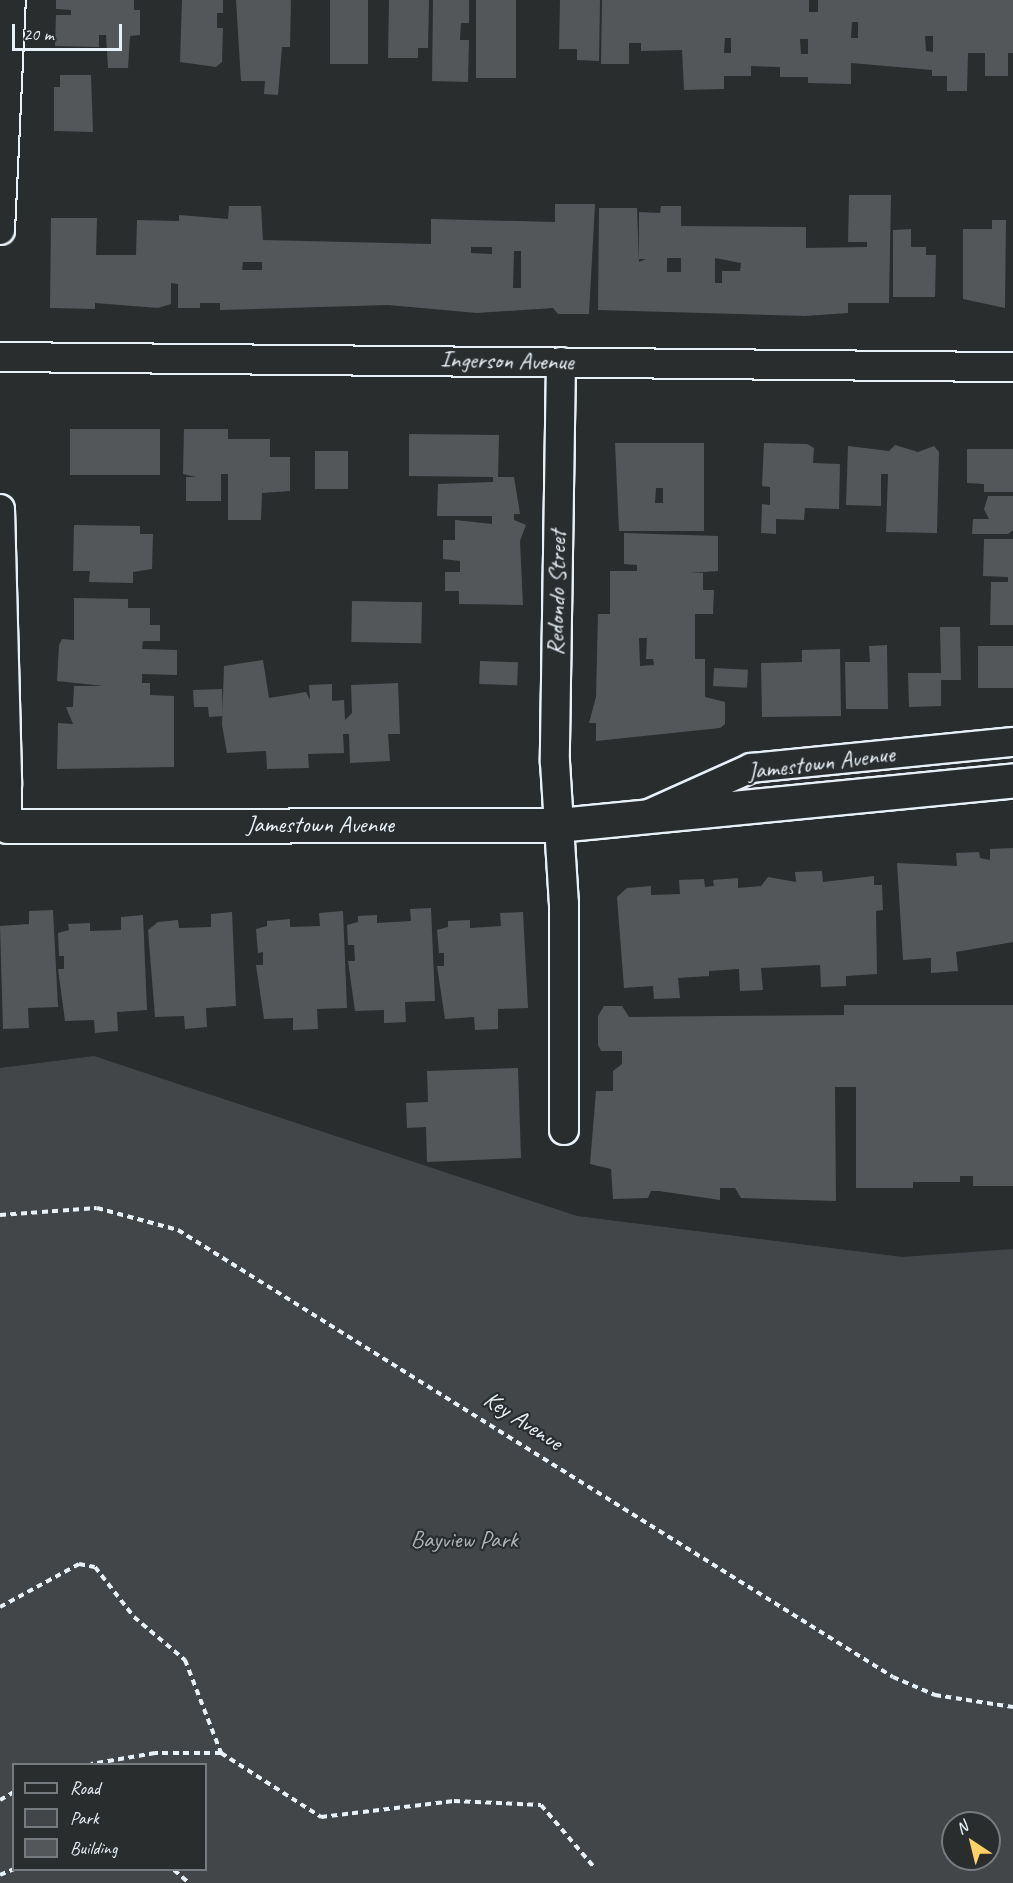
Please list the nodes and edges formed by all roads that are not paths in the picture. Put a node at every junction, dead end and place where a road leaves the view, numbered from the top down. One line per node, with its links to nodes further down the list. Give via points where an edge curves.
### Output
1 (11, 0): 2 (street)
2 (0, 230)
3 (0, 357): 4 (street, Ingerson Avenue)
4 (561, 362): 5 (street, Ingerson Avenue); 10 (street, Redondo Street)
5 (1013, 367)
6 (0, 509): 11 (street)
7 (1013, 742): 9 (street, Jamestown Avenue, via 751,768)
8 (1013, 780): 9 (street, Jamestown Avenue)
9 (639, 819): 10 (street, Jamestown Avenue)
10 (558, 825): 11 (street, Jamestown Avenue); 12 (street, Redondo Street, via 564,904)
11 (3, 826)
12 (564, 1130)

